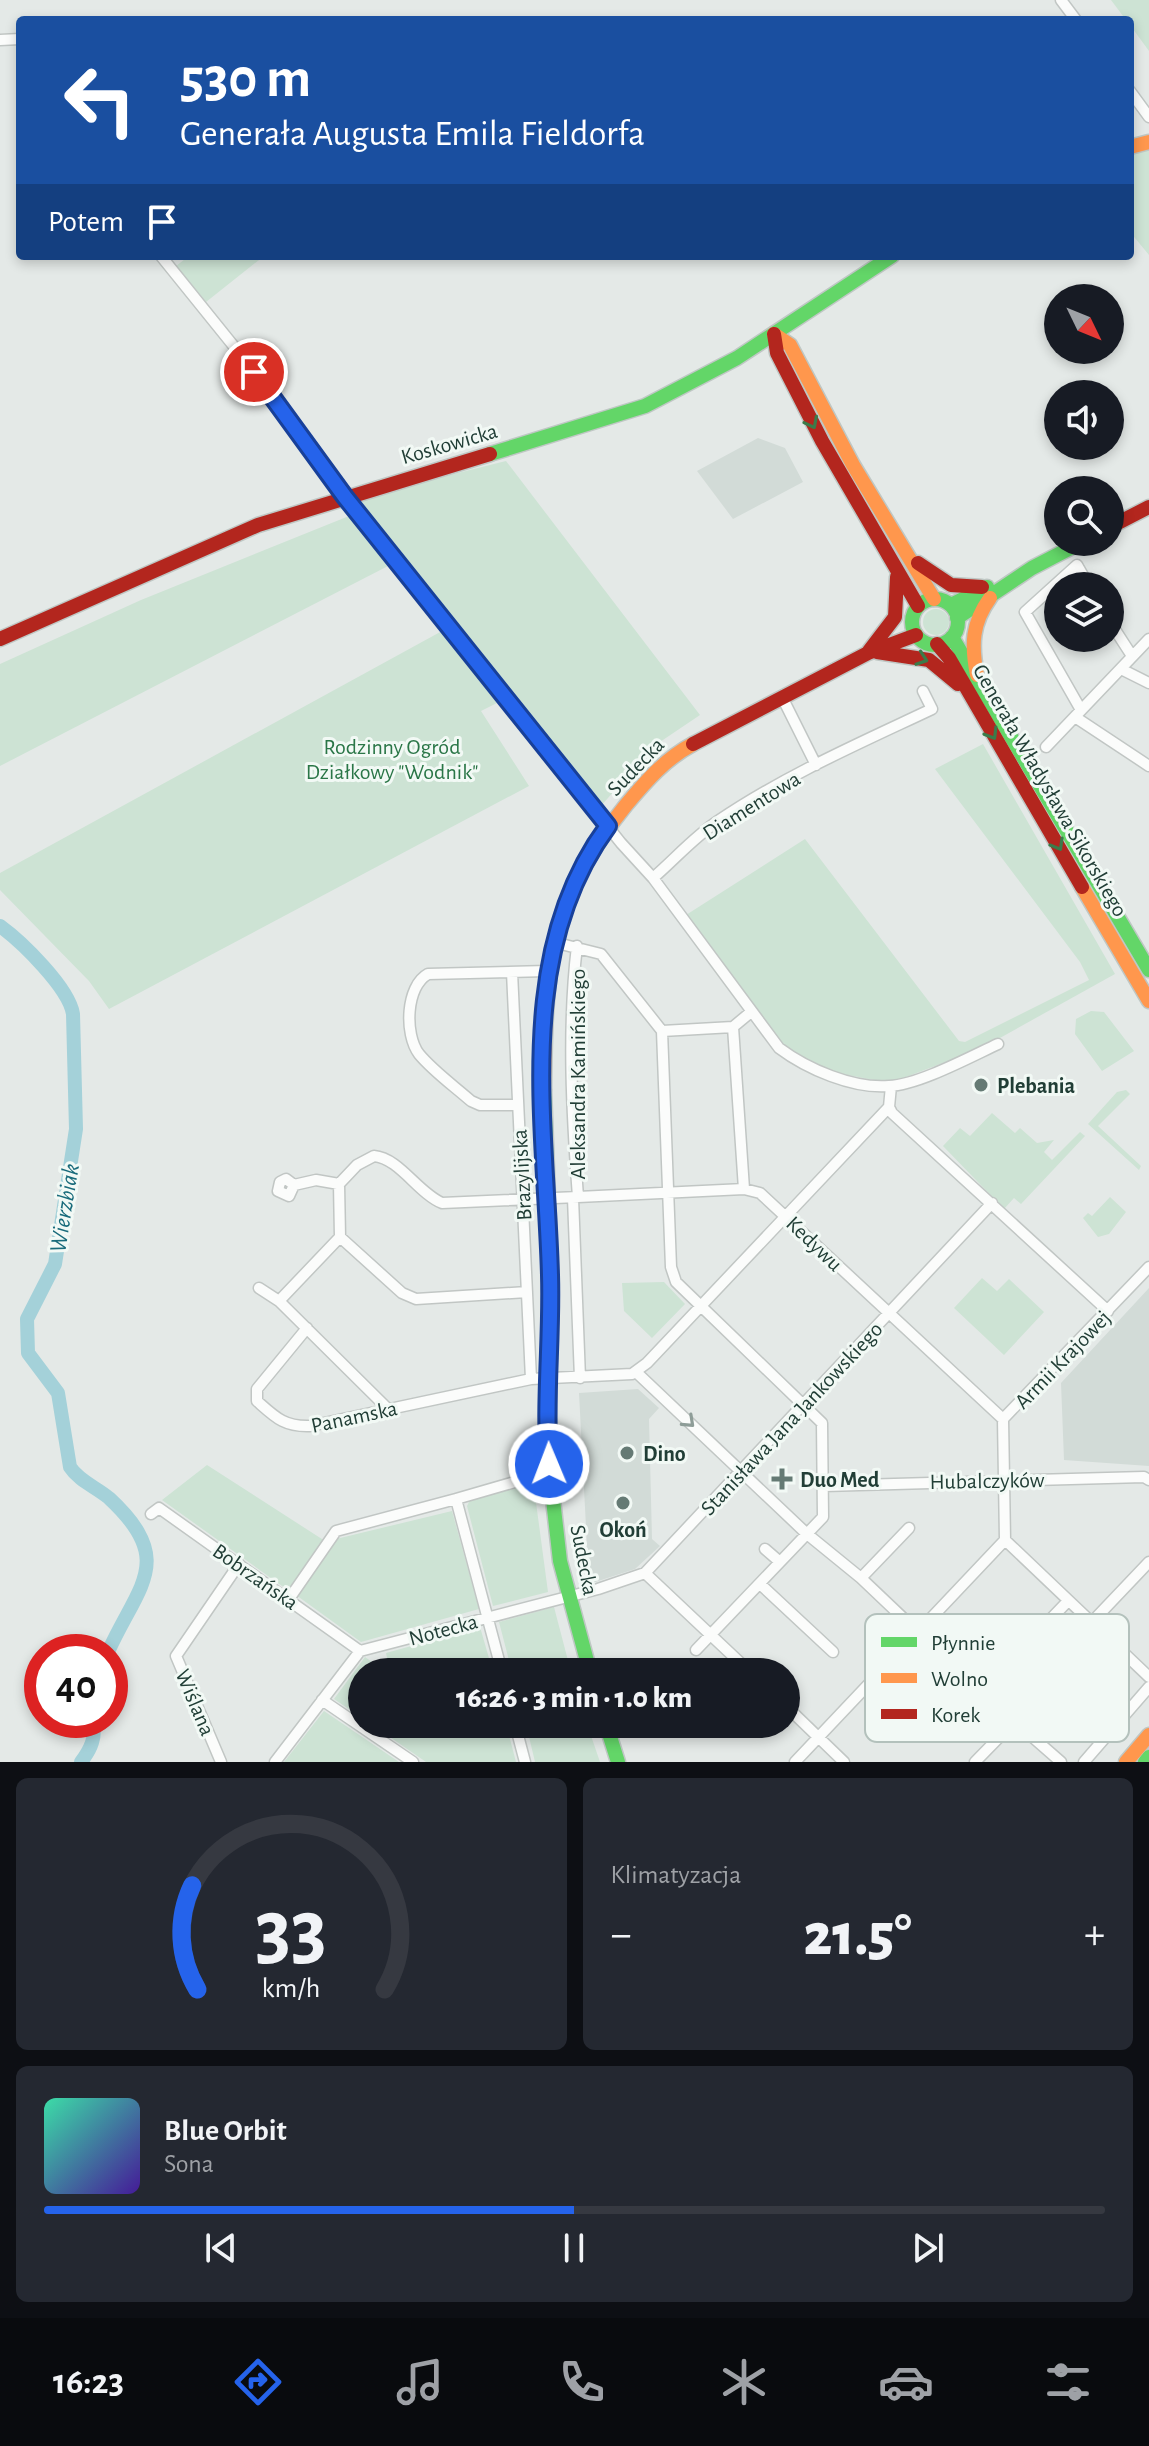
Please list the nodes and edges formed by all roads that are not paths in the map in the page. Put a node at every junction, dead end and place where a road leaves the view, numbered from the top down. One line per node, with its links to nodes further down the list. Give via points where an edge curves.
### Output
1 (1134, 96): 2 (street)
2 (1149, 117)
3 (164, 260): 9 (street)
4 (886, 260): 5 (street, Koskowicka)
5 (797, 319): 6 (street, Koskowicka); 8 (street)
6 (774, 334): 7 (street, Koskowicka); 8 (street)
7 (755, 346): 8 (street); 9 (street, Koskowicka, via 645,406)
8 (783, 349): 12 (street); 14 (street, one-way to 14, via 822,441)
9 (345, 497): 22 (street, Koskowicka, via 258,525); 39 (street)
10 (1149, 507): 11 (street)
11 (1124, 520)
12 (908, 555): 15 (street, via 951,585); 17 (street)
13 (1055, 556): 15 (street)
14 (897, 572): 19 (street); 28 (street, via 895,617)
15 (991, 589): 18 (street); 32 (street, via 972,628)
16 (1044, 595): 26 (street, via 1025,612)
17 (934, 599): 18 (street); 19 (street)
18 (954, 612): 21 (street)
19 (915, 613): 20 (street); 28 (street, Sudecka)
20 (916, 635): 24 (street); 28 (street, Sudecka)
21 (952, 637): 24 (street); 32 (street, Generała Władysława Sikorskiego)
22 (0, 639)
23 (1149, 639): 29 (street)
24 (937, 644): 32 (street, Generała Władysława Sikorskiego)
25 (1124, 644): 29 (street)
26 (1044, 649)
27 (1046, 652): 35 (street)
28 (868, 653): 32 (street, one-way to 32, via 929,660); 34 (street, Sudecka)
29 (1132, 656): 30 (street)
30 (1121, 669): 31 (street); 35 (street)
31 (1149, 683)
32 (972, 687): 43 (street, Generała Władysława Sikorskiego); 46 (street, Generała Władysława Sikorskiego, one-way to 46)
33 (923, 691): 37 (street, Diamentowa, via 932,709)
34 (782, 697): 37 (street, Diamentowa); 39 (street, Sudecka, via 672,755)
35 (1078, 714): 36 (street); 38 (street)
36 (1046, 747)
37 (816, 765): 40 (street, Diamentowa, via 715,823)
38 (1149, 766)
39 (608, 826): 40 (street); 41 (street, Sudecka, via 576,877)
40 (653, 878): 47 (street)
41 (553, 942): 42 (street); 44 (street, Sudecka)
42 (577, 946): 49 (street, via 601,954); 58 (street, Aleksandra Kamińskiego, via 572,1112)
43 (1149, 970)
44 (547, 971): 45 (street); 59 (street, Sudecka)
45 (512, 972): 52 (street, Brazylijska); 52 (street, via 428,974 411,993 412,1020 418,1052 471,1101)
46 (1148, 996)
47 (751, 1012): 48 (street); 51 (street, via 779,1048 799,1061 839,1078)
48 (733, 1027): 49 (street); 56 (street)
49 (662, 1031): 57 (street)
50 (998, 1044): 51 (street)
51 (891, 1086): 53 (street)
52 (517, 1105): 60 (street, Brazylijska)
53 (889, 1107): 61 (street); 62 (street)
54 (339, 1184): 55 (street, via 316,1180); 60 (street, Aleksandra Kamińskiego, via 366,1158 382,1157 442,1203); 63 (street)
55 (294, 1185)
56 (744, 1189): 57 (street); 62 (street, Kedywu, via 766,1196)
57 (668, 1193): 58 (street); 68 (street, via 673,1276)
58 (576, 1198): 59 (street, Aleksandra Kamińskiego); 74 (street, Aleksandra Kamińskiego)
59 (547, 1199): 60 (street, Aleksandra Kamińskiego); 73 (street, Sudecka)
60 (523, 1201): 66 (street, Brazylijska)
61 (992, 1203): 69 (street); 70 (street, Stanisława Jana Jankowskiego)
62 (786, 1215): 68 (street); 70 (street, Kedywu)
63 (340, 1237): 66 (street, via 402,1293 416,1299); 67 (street)
64 (1149, 1267): 69 (street, Armii Krajowej)
65 (259, 1288): 67 (street)
66 (527, 1292): 75 (street, Brazylijska)
67 (279, 1301): 71 (street)
68 (701, 1305): 72 (street); 76 (street)
69 (1108, 1311): 78 (street, Armii Krajowej)
70 (889, 1314): 76 (street, Stanisława Jana Jankowskiego); 78 (street, Kedywu)
71 (307, 1328): 77 (street); 77 (street, Panamska, via 263,1377 257,1401 292,1427)
72 (636, 1372): 74 (street, Panamska); 79 (street, one-way to 79)
73 (549, 1378): 74 (street, Panamska); 75 (street, Panamska); 96 (street, Sudecka, via 550,1482)
74 (580, 1378)
75 (531, 1379): 77 (street, Panamska)
76 (804, 1404): 79 (street, Stanisława Jana Jankowskiego); 83 (street, via 822,1423)
77 (387, 1408)
78 (1003, 1419): 81 (street, Armii Krajowej)
79 (741, 1472): 87 (street); 93 (street, Stanisława Jana Jankowskiego)
80 (532, 1477): 84 (street)
81 (1004, 1480): 82 (street, Hubalczyków); 83 (street, Hubalczyków); 88 (street, Armii Krajowej)
82 (1149, 1480)
83 (824, 1486): 87 (street, via 823,1517)
84 (456, 1499): 97 (street, via 336,1531); 104 (street)
85 (151, 1514): 92 (street, Bobrzańska, via 159,1508)
86 (909, 1528): 94 (street)
87 (807, 1534): 90 (street); 94 (street)
88 (1005, 1540): 98 (street); 100 (street)
89 (765, 1549): 90 (street)
90 (780, 1562): 95 (street)
91 (1149, 1562): 103 (street)
92 (239, 1564): 97 (street, Bobrzańska); 126 (street, Wiślana, via 176,1656)
93 (645, 1573): 96 (street, Stanisława Jana Jankowskiego); 105 (street)
94 (861, 1578): 99 (street)
95 (760, 1584): 105 (street); 108 (street)
96 (568, 1596): 104 (street, Notecka); 110 (street, Sudecka)
97 (289, 1599): 107 (street, Bobrzańska)
98 (1068, 1601): 101 (street); 102 (street)
99 (899, 1614)
100 (935, 1614)
101 (1056, 1614)
102 (1082, 1614)
103 (1100, 1614)
104 (487, 1617): 107 (street, Notecka); 109 (street)
105 (710, 1635): 106 (street); 111 (street)
106 (696, 1650)
107 (360, 1651): 116 (street)
108 (833, 1652)
109 (498, 1658)
110 (586, 1658)
111 (735, 1658)
112 (1129, 1658): 113 (street)
113 (1149, 1677)
114 (1149, 1687): 117 (street)
115 (865, 1689): 122 (street)
116 (322, 1700): 127 (street); 128 (street)
117 (1129, 1710)
118 (800, 1720): 122 (street)
119 (1149, 1735): 136 (street)
120 (519, 1738): 129 (street)
121 (610, 1738): 130 (street)
122 (818, 1739): 131 (street); 132 (street)
123 (994, 1742): 133 (street)
124 (1038, 1742): 134 (street)
125 (1101, 1742): 135 (street)
126 (221, 1762)
127 (275, 1762)
128 (413, 1762)
129 (525, 1762)
130 (618, 1762)
131 (795, 1762)
132 (844, 1762)
133 (975, 1762)
134 (1061, 1762)
135 (1084, 1762)
136 (1126, 1762)

